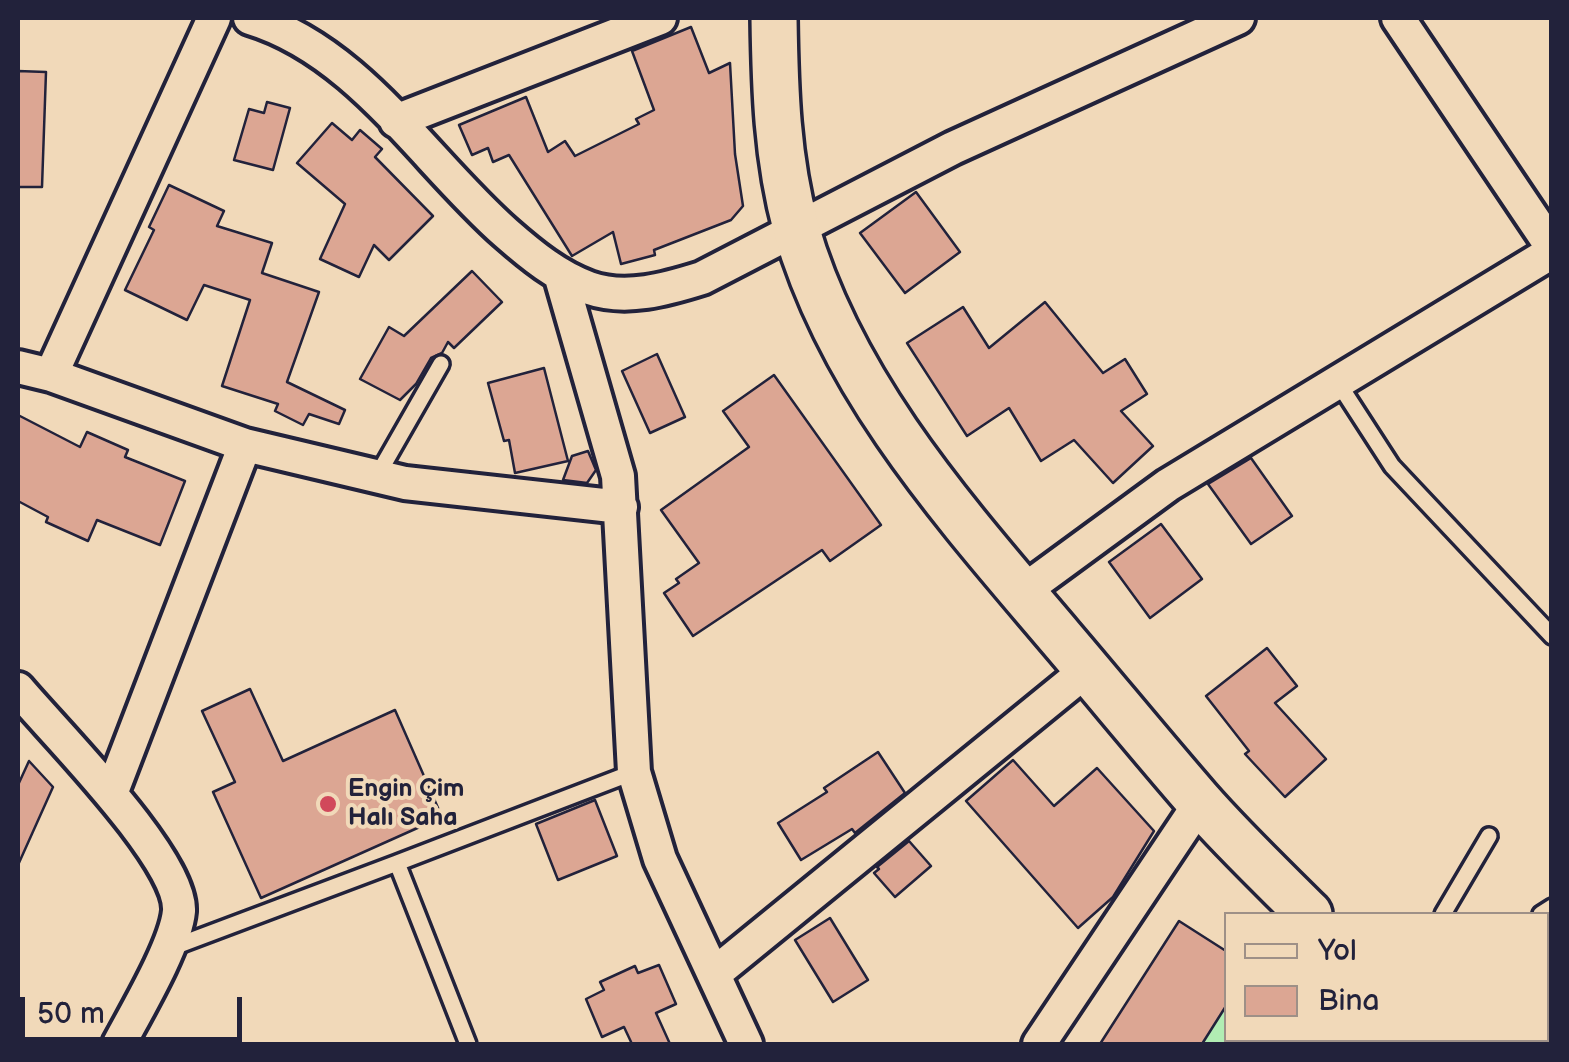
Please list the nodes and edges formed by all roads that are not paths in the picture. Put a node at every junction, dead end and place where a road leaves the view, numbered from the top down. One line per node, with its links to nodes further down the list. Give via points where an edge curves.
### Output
1 (214, 18): 13 (street)
2 (250, 18): 7 (street, via 322,54)
3 (660, 18): 7 (street)
4 (774, 18): 8 (main road, via 776,123)
5 (1238, 18): 8 (street)
6 (1398, 18): 9 (street)
7 (396, 121): 10 (street, via 474,204)
8 (796, 228): 10 (street, via 702,278 662,290 592,289); 18 (main road, via 836,332 878,406)
9 (1552, 250): 14 (street)
10 (560, 274): 17 (street)
11 (441, 364): 16 (lane)
12 (18, 368): 13 (street)
13 (51, 375): 15 (street)
14 (1336, 381): 18 (street, via 1168,485); 19 (lane, via 1392,466)
15 (245, 445): 16 (street); 23 (street)
16 (377, 476): 17 (street)
17 (621, 507): 22 (street)
18 (1022, 592): 20 (main road)
19 (1552, 636)
20 (1088, 670): 24 (main road); 30 (street)
21 (18, 689): 23 (street)
22 (634, 772): 26 (lane); 30 (street, via 660,859)
23 (111, 794): 29 (street, via 174,886 179,913)
24 (1200, 803): 27 (main road); 34 (street)
25 (1489, 836): 28 (lane)
26 (397, 863): 29 (lane); 32 (lane)
27 (1307, 912)
28 (1444, 912)
29 (166, 950): 31 (street)
30 (714, 974): 33 (street)
31 (120, 1044)
32 (468, 1044)
33 (746, 1044)
34 (1039, 1044)

